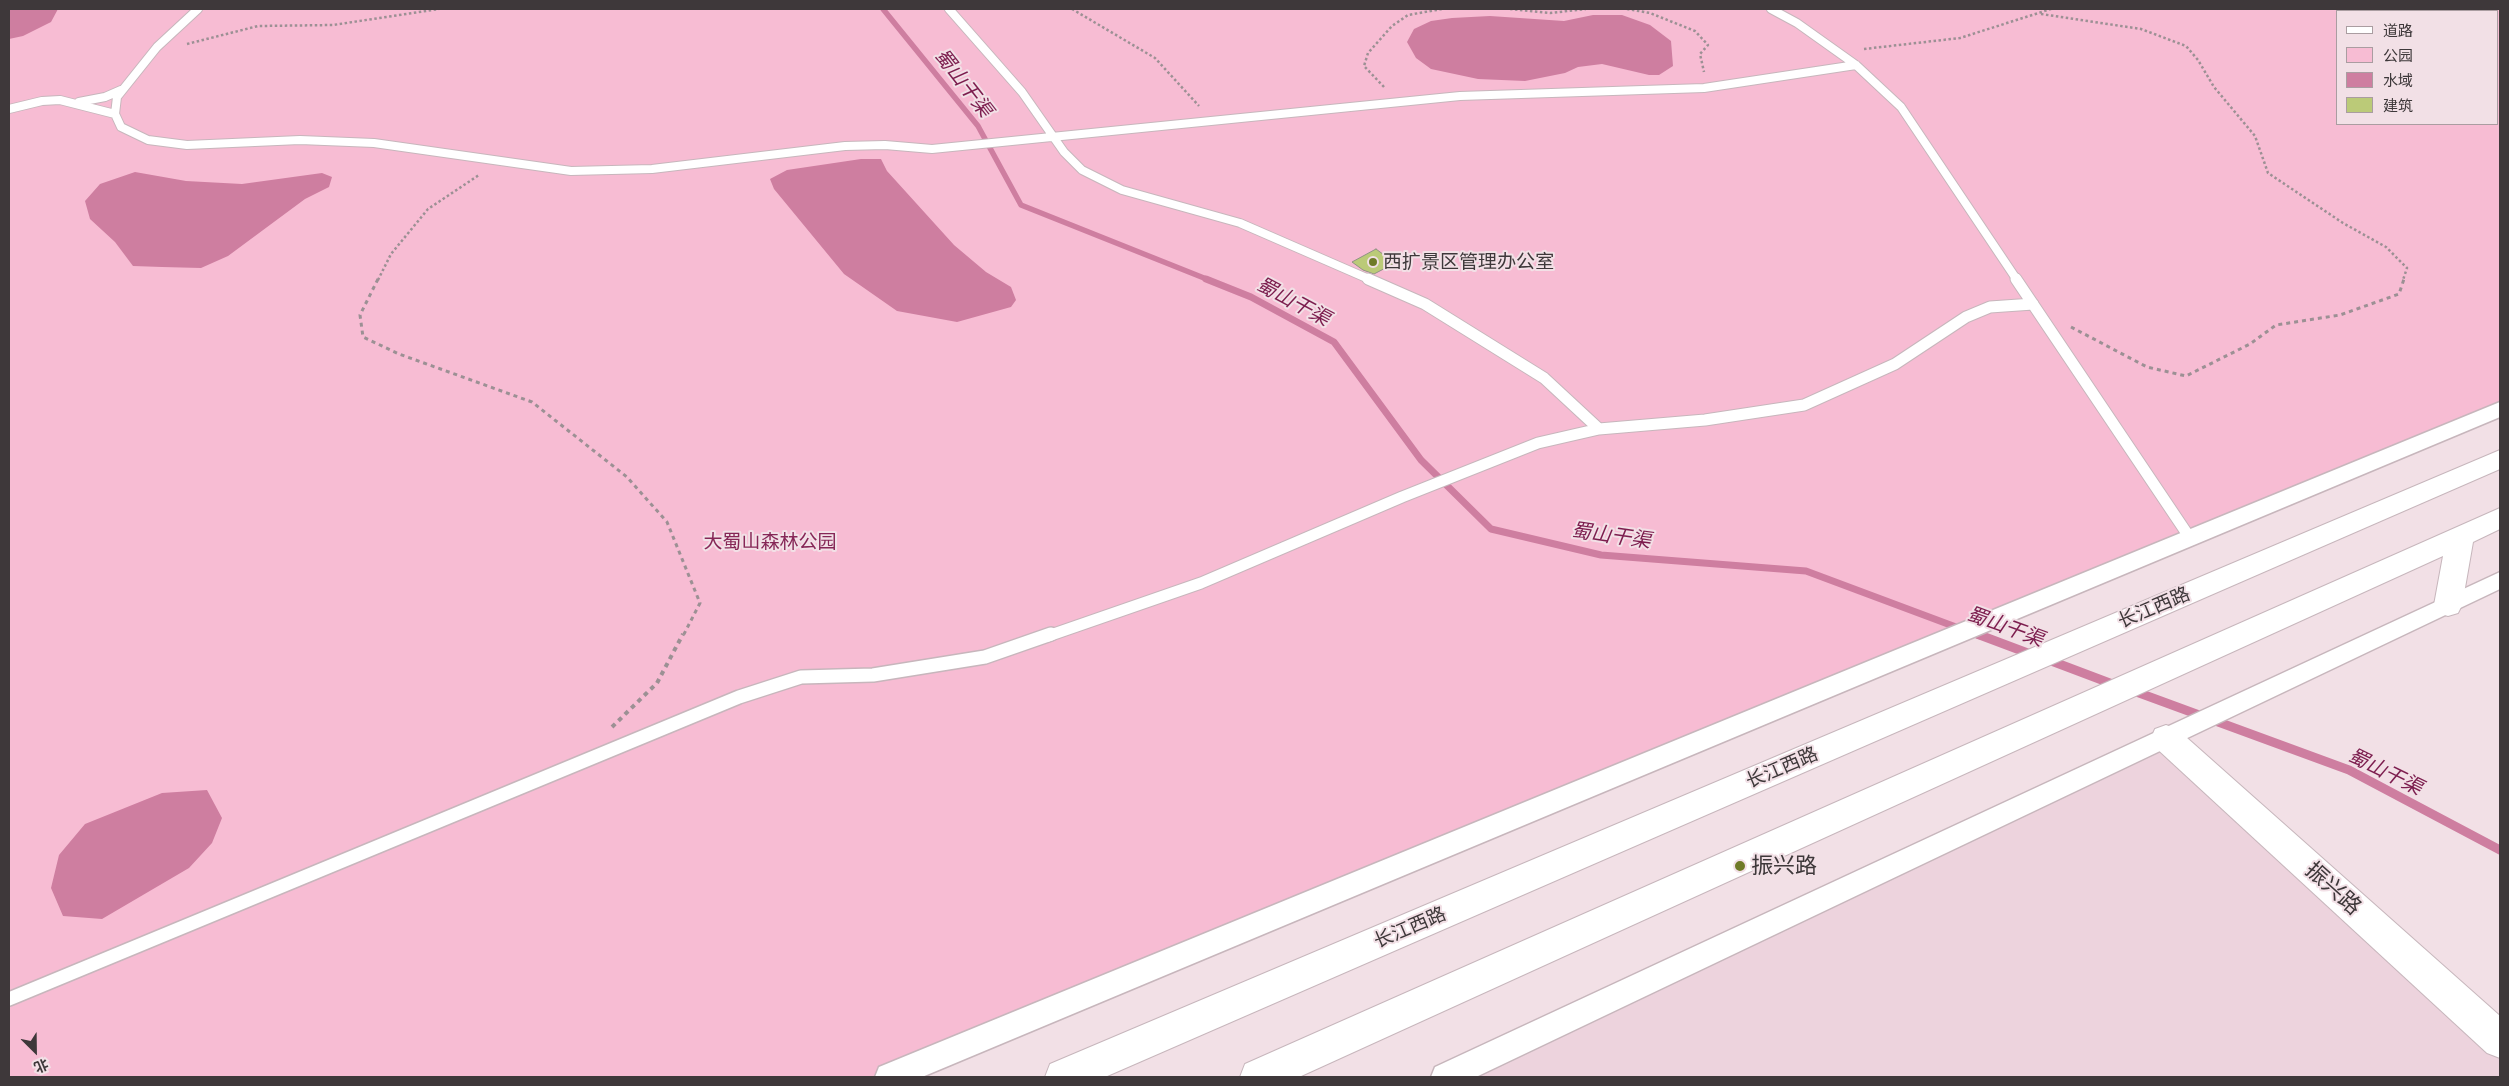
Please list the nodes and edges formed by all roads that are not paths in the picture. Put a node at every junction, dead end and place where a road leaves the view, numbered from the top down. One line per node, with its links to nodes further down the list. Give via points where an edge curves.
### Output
1 (198, 9): 5 (lane, via 150,55)
2 (949, 9): 9 (lane, via 1022,92)
3 (1771, 9): 4 (lane, via 1797,23)
4 (1856, 65): 9 (lane, via 1704,88 1560,91 1399,102); 10 (lane, via 1901,107)
5 (123, 89): 6 (lane, via 105,97); 8 (lane, via 117,97)
6 (74, 102): 7 (lane, via 50,100); 8 (lane)
7 (9, 109)
8 (115, 114): 9 (lane, via 121,127 148,140 187,145 300,140 374,143 571,171 652,169 845,146 932,149)
9 (1050, 135): 12 (lane, via 1076,164 1101,181 1122,190 1240,223 1425,304 1544,378)
10 (2033, 304): 12 (lane, via 1990,307 1966,316 1894,364 1804,406 1705,420); 16 (lane)
11 (2500, 409): 16 (street)
12 (1599, 429): 20 (lane, via 1538,443 1201,583 985,657 873,675 802,678 739,698)
13 (2500, 459): 23 (main road, 长江西路)
14 (2500, 518): 15 (main road)
15 (2460, 536): 18 (main road); 24 (main road)
16 (2190, 538): 22 (street)
17 (2500, 580): 18 (street)
18 (2448, 605): 19 (street)
19 (2166, 738): 21 (main road, 振兴路); 25 (street)
20 (9, 999)
21 (2500, 1040)
22 (889, 1077)
23 (1063, 1077)
24 (1258, 1077)
25 (1445, 1077)

